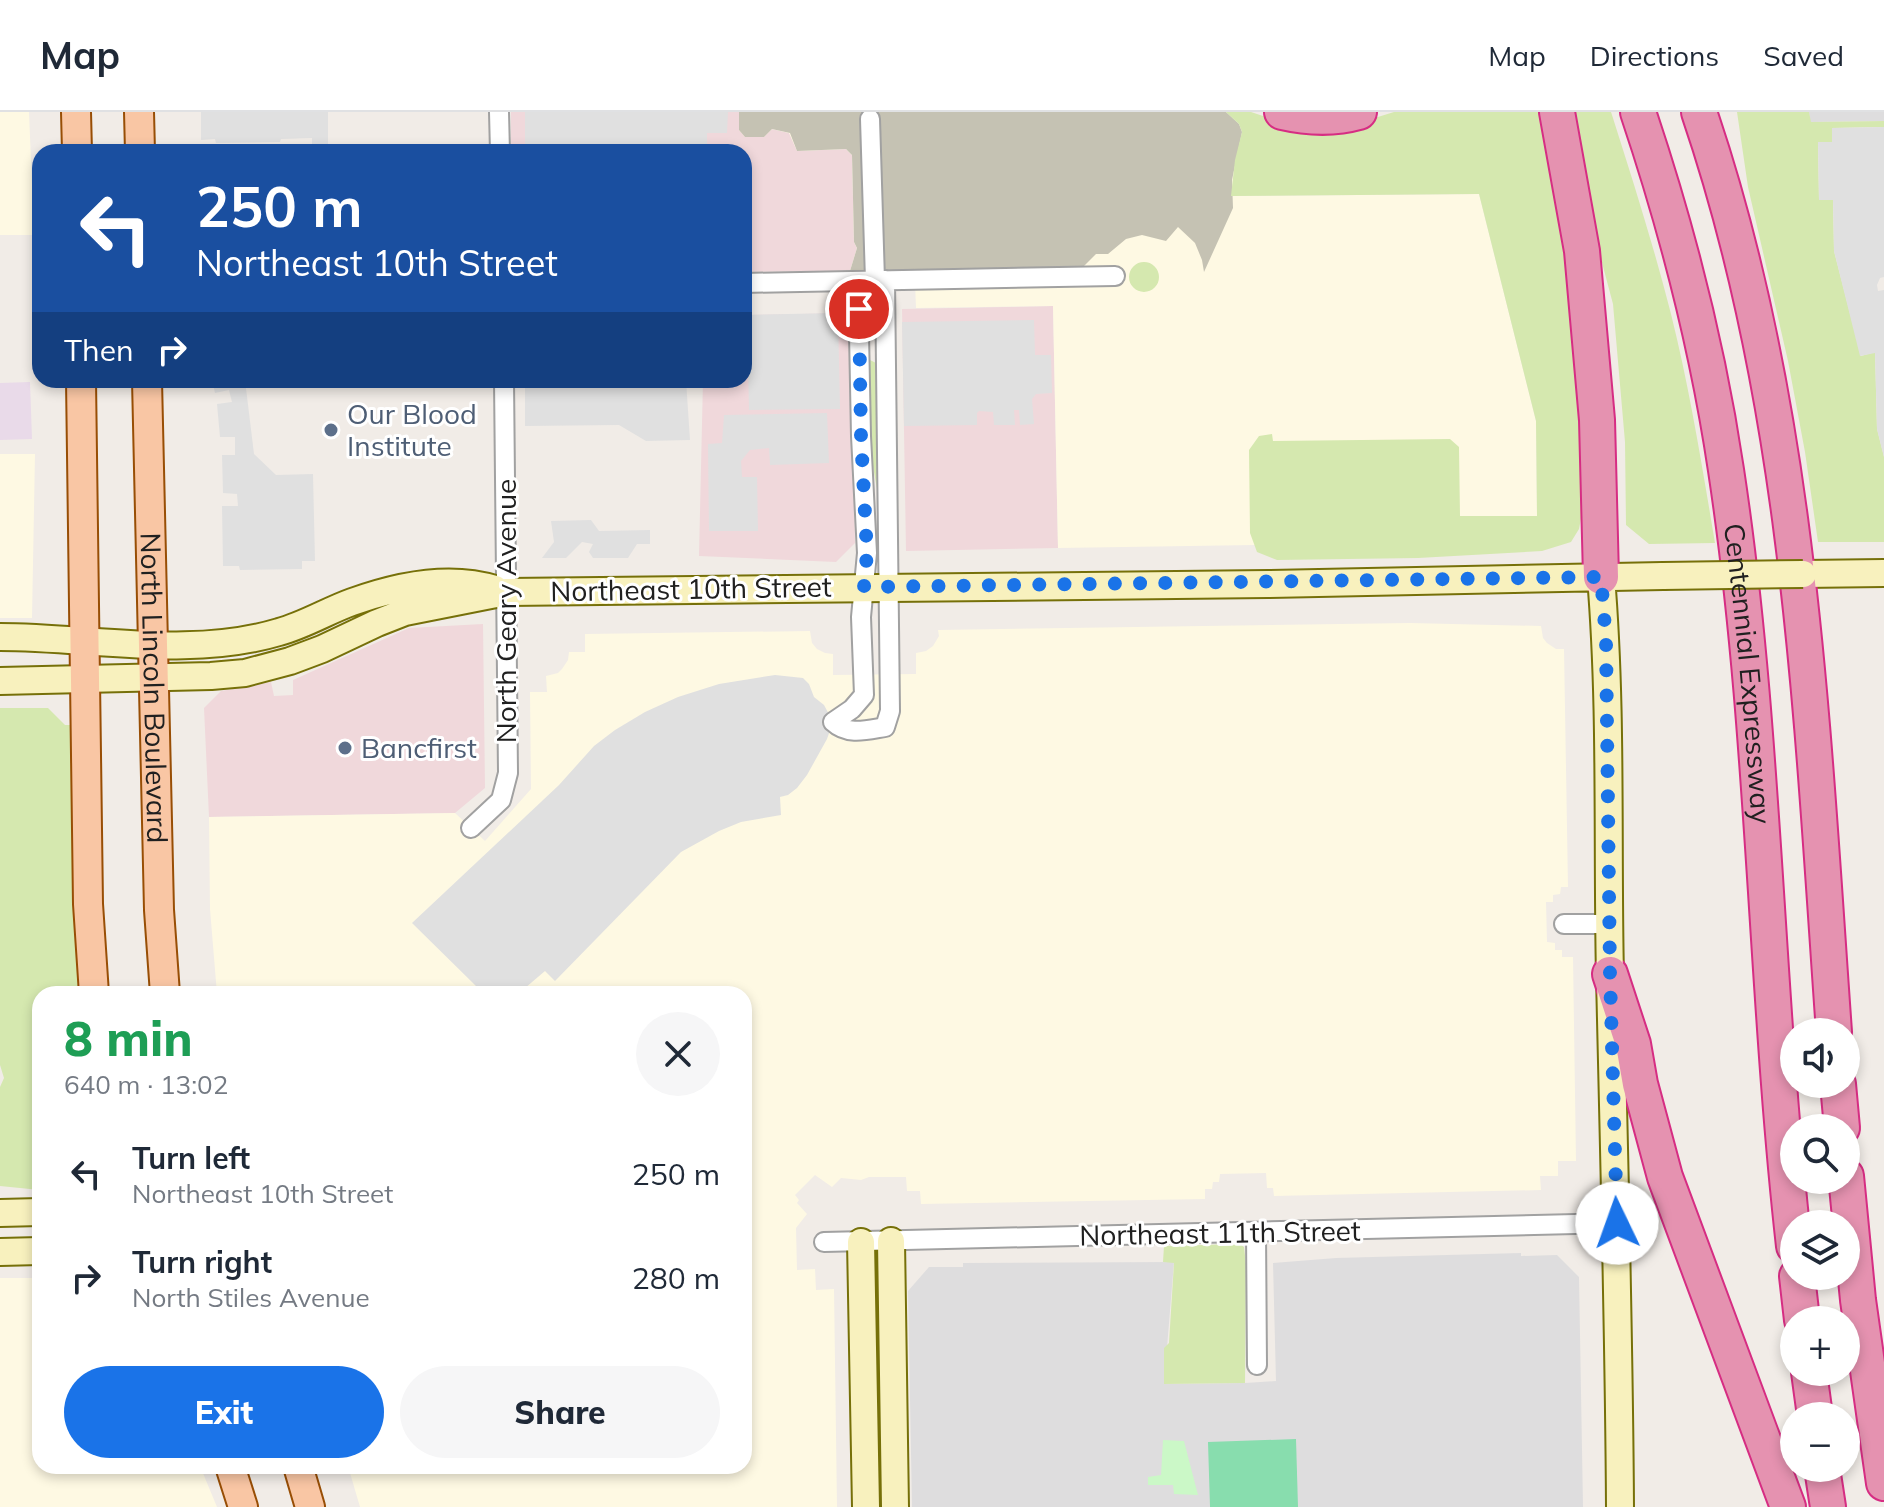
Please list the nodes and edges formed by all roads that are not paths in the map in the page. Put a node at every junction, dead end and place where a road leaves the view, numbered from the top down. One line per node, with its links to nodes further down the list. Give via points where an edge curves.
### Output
1 (76, 112): 11 (main road)
2 (139, 112): 12 (main road)
3 (499, 112): 13 (street)
4 (1282, 112): 5 (highway, via 1325,117)
5 (1359, 112)
6 (1557, 112): 22 (highway, via 1582,251 1597,420)
7 (1638, 112): 39 (highway, Centennial Expressway, via 1682,259 1730,498 1749,669)
8 (1699, 112): 14 (highway)
9 (1718, 112): 14 (highway)
10 (870, 119): 16 (street)
11 (77, 144)
12 (140, 144)
13 (500, 144)
14 (1745, 270): 37 (highway, via 1791,514 1808,668)
15 (1115, 276): 16 (street)
16 (873, 281): 17 (street); 23 (street); 23 (street, via 861,436 867,553)
17 (752, 283)
18 (81, 388): 26 (main road)
19 (147, 388): 27 (main road, North Lincoln Boulevard)
20 (504, 388): 24 (street, North Geary Avenue)
21 (1876, 573): 22 (main road, Northeast 10th Street, bridge)
22 (1601, 577): 23 (main road, Northeast 10th Street); 33 (main road)
23 (876, 587): 23 (street, via 861,617 864,695 833,722 840,729 885,727 890,711); 24 (main road, Northeast 10th Street)
24 (506, 592): 27 (main road, Northeast 10th Street, via 477,583 413,585 261,637); 28 (main road, Northeast 10th Street, via 405,612 322,649 245,673); 31 (street, North Geary Avenue, via 507,783 501,800)
25 (0, 637): 26 (main road, Northeast 10th Street)
26 (85, 640): 27 (main road, Northeast 10th Street); 29 (main road)
27 (155, 644): 28 (main road, North Lincoln Boulevard)
28 (155, 677): 29 (main road, Northeast 10th Street); 36 (main road, North Lincoln Boulevard)
29 (85, 680): 30 (main road, Northeast 10th Street); 35 (main road)
30 (0, 681)
31 (471, 828)
32 (1564, 924): 33 (street)
33 (1611, 924): 34 (main road)
34 (1610, 974): 42 (main road); 59 (highway, via 1665,1177)
35 (93, 986)
36 (164, 986)
37 (1833, 1018)
38 (1848, 1194): 53 (highway)
39 (1791, 1210)
40 (32, 1212): 41 (main road)
41 (0, 1213)
42 (1617, 1223): 43 (street, Northeast 11th Street); 58 (main road)
43 (1256, 1232): 44 (street, Northeast 11th Street); 49 (street)
44 (891, 1241): 46 (street, Northeast 11th Street); 55 (main road)
45 (824, 1242): 46 (street, Northeast 11th Street)
46 (861, 1242): 54 (main road)
47 (32, 1251): 48 (main road)
48 (0, 1252)
49 (1257, 1365)
50 (233, 1474): 56 (main road)
51 (300, 1474): 57 (main road)
52 (1824, 1482): 60 (highway)
53 (1884, 1483)
54 (866, 1496): 55 (main road)
55 (895, 1496)
56 (243, 1507)
57 (310, 1507)
58 (1620, 1507)
59 (1788, 1507)
60 (1828, 1507)

